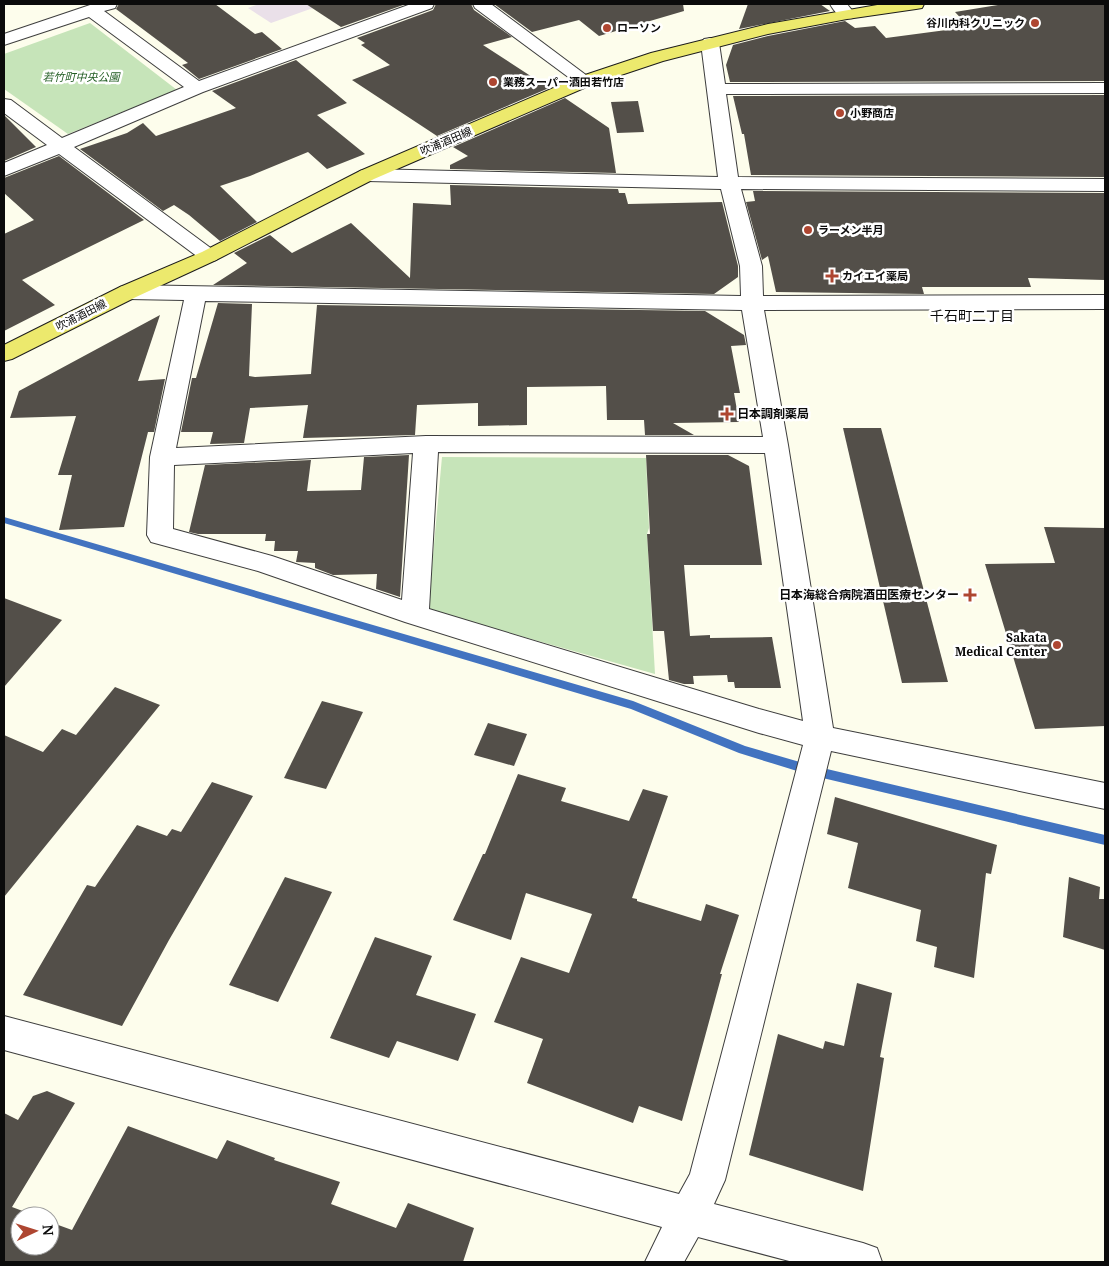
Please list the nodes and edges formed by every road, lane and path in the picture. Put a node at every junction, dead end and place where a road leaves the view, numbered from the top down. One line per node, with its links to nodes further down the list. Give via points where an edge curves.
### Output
1 (110, 4): 6 (street)
2 (426, 4): 10 (street)
3 (481, 4): 9 (street)
4 (916, 4): 5 (main road, 吹浦酒田線)
5 (843, 9): 8 (main road, 吹浦酒田線)
6 (91, 10): 7 (street); 10 (street)
7 (4, 40)
8 (710, 44): 9 (main road, 吹浦酒田線, via 657,57); 12 (street)
9 (585, 81): 16 (main road, 吹浦酒田線)
10 (197, 88): 14 (street)
11 (1105, 88): 12 (street)
12 (716, 89): 17 (street)
13 (4, 104): 14 (street)
14 (60, 147): 15 (street); 19 (street)
15 (4, 170)
16 (367, 175): 17 (street); 19 (main road, 吹浦酒田線)
17 (729, 183): 18 (street); 23 (street, via 751,266)
18 (1105, 185)
19 (209, 256): 20 (main road, 吹浦酒田線)
20 (128, 292): 21 (street); 24 (main road, 吹浦酒田線)
21 (196, 294): 23 (street); 27 (street)
22 (1105, 302): 23 (street)
23 (752, 303): 26 (street)
24 (4, 354)
25 (426, 444): 26 (street); 27 (street); 28 (street)
26 (776, 445): 29 (street)
27 (162, 457): 28 (street, via 160,535 263,563)
28 (415, 615): 29 (street, via 759,722)
29 (820, 737): 30 (street); 32 (street, via 707,1180)
30 (1105, 796)
31 (6, 1037): 32 (street)
32 (687, 1216): 33 (street); 34 (street)
33 (664, 1262)
34 (863, 1262)

